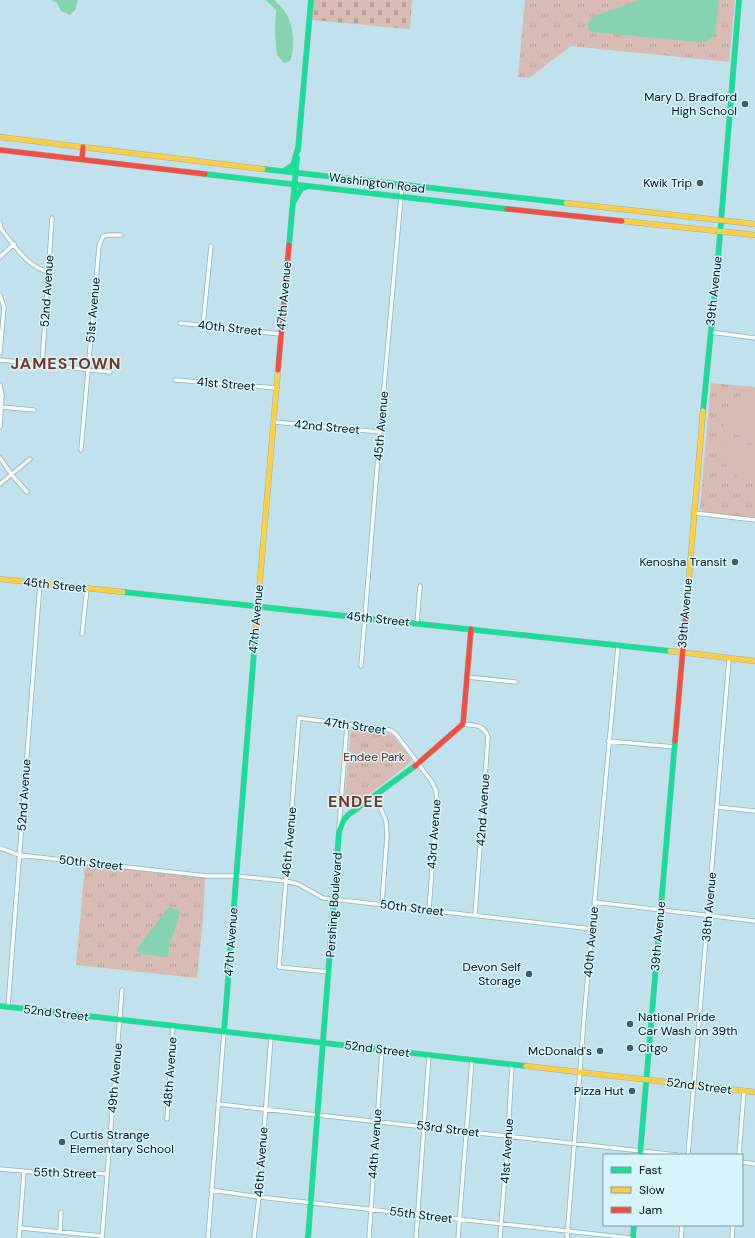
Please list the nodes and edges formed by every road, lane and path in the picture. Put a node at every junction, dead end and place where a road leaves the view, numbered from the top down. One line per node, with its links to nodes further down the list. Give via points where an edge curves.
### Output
1 (312, 0): 5 (main road, 47th Avenue)
2 (739, 0): 16 (main road, 39th Avenue)
3 (0, 137): 4 (main road, Washington Road)
4 (83, 146): 7 (main road); 8 (main road, Washington Road)
5 (298, 148): 8 (main road, via 292,168); 9 (main road, 47th Avenue)
6 (0, 150): 7 (main road, Washington Road)
7 (82, 159): 10 (main road, Washington Road)
8 (281, 172): 9 (main road, Washington Road)
9 (296, 173): 10 (main road, 47th Avenue); 12 (main road, Washington Road)
10 (294, 184): 11 (main road, Washington Road); 14 (main road, 47th Avenue)
11 (309, 186): 13 (main road, Washington Road); 14 (main road, via 301,189)
12 (402, 186): 13 (street, 45th Avenue); 16 (main road, Washington Road)
13 (402, 196): 19 (main road, Washington Road); 44 (street, 45th Avenue)
14 (293, 203): 30 (main road, 47th Avenue)
15 (52, 218): 25 (street, 52nd Avenue)
16 (721, 220): 18 (main road, Washington Road); 19 (main road, 39th Avenue)
17 (0, 223): 22 (street, via 1,229)
18 (755, 224)
19 (720, 231): 21 (main road, Washington Road); 29 (main road, 39th Avenue)
20 (121, 235): 35 (street, 51st Avenue, via 103,236 99,246)
21 (755, 235)
22 (14, 244): 24 (street); 25 (street, via 33,266)
23 (211, 246): 28 (street)
24 (0, 257)
25 (49, 272): 34 (street, 52nd Avenue)
26 (0, 295): 32 (street, via 4,307)
27 (180, 323): 28 (street, 40th Street)
28 (203, 325): 30 (street, 40th Street)
29 (710, 332): 31 (street); 51 (main road, 39th Avenue)
30 (280, 334): 39 (main road, 47th Avenue)
31 (755, 338)
32 (0, 353)
33 (0, 360): 34 (street)
34 (42, 365): 35 (street)
35 (88, 370): 36 (street); 45 (street, 51st Avenue)
36 (110, 372)
37 (175, 380): 39 (street, 41st Street)
38 (0, 385): 40 (street)
39 (277, 388): 42 (main road, 47th Avenue)
40 (2, 407): 41 (street); 43 (street)
41 (34, 410)
42 (274, 422): 44 (street, 42nd Street); 57 (main road, 47th Avenue)
43 (0, 427)
44 (380, 432): 58 (street, 45th Avenue)
45 (81, 450)
46 (0, 458): 48 (street)
47 (30, 459): 48 (street)
48 (12, 475): 49 (street); 50 (street)
49 (0, 484)
50 (27, 492)
51 (694, 513): 52 (street); 63 (main road, 39th Avenue)
52 (755, 520)
53 (0, 579): 54 (main road, 45th Street)
54 (40, 583): 56 (main road, 45th Street); 80 (street, 52nd Avenue)
55 (420, 586): 59 (street)
56 (86, 588): 57 (main road, 45th Street); 61 (street)
57 (257, 606): 58 (main road, 45th Street); 81 (main road, 47th Avenue)
58 (366, 618): 59 (main road, 45th Street); 66 (street, 45th Avenue)
59 (416, 623): 60 (main road, 45th Street)
60 (471, 629): 62 (main road, 45th Street); 67 (main road)
61 (82, 634)
62 (618, 646): 63 (main road, 45th Street); 72 (street, 40th Avenue)
63 (682, 654): 64 (main road, 45th Street); 73 (main road, 39th Avenue)
64 (729, 658): 65 (main road, 45th Street); 76 (street, 38th Avenue)
65 (755, 661)
66 (361, 666)
67 (467, 677): 68 (street); 70 (main road)
68 (516, 682)
69 (300, 718): 71 (street, 47th Street); 82 (street, 46th Avenue)
70 (463, 724): 74 (main road, Pershing Boulevard); 88 (street, 42nd Avenue, via 480,726 486,730 488,737)
71 (347, 725): 74 (street, 47th Street, via 390,730 396,734); 78 (street)
72 (608, 741): 73 (street); 84 (street, 40th Avenue)
73 (675, 747): 87 (main road, 39th Avenue)
74 (418, 764): 75 (main road, Pershing Boulevard); 86 (street, 43rd Avenue, via 432,782 437,802)
75 (372, 798): 78 (main road, Pershing Boulevard, via 348,815); 85 (street, via 380,807 386,821)
76 (717, 807): 77 (street); 89 (street, 38th Avenue)
77 (755, 811)
78 (339, 832): 83 (main road, Pershing Boulevard)
79 (0, 848): 80 (street, 50th Street)
80 (19, 855): 81 (street, 50th Street, via 207,876); 95 (street, 52nd Avenue)
81 (235, 876): 82 (street, 50th Street); 98 (main road, 47th Avenue)
82 (286, 881): 83 (street, 50th Street, via 298,884 323,898); 92 (street, 46th Avenue, via 279,967)
83 (334, 899): 85 (street, 50th Street); 92 (main road, Pershing Boulevard)
84 (594, 902): 87 (street); 91 (street, 40th Avenue)
85 (382, 904): 86 (street, 50th Street)
86 (429, 910): 88 (street, 50th Street)
87 (660, 910): 89 (street); 106 (main road, 39th Avenue)
88 (475, 914): 91 (street, 50th Street)
89 (708, 915): 90 (street); 107 (street, 38th Avenue)
90 (755, 921)
91 (592, 928): 105 (street, 40th Avenue)
92 (329, 972): 100 (main road, Pershing Boulevard)
93 (122, 990): 96 (street, 49th Avenue)
94 (0, 1006): 95 (main road, 52nd Street)
95 (8, 1007): 96 (main road, 52nd Street)
96 (120, 1020): 97 (main road, 52nd Street); 127 (street, 49th Avenue)
97 (174, 1026): 98 (main road, 52nd Street); 113 (street, 48th Avenue)
98 (224, 1032): 99 (main road, 52nd Street); 110 (street, 47th Avenue)
99 (271, 1037): 100 (main road, 52nd Street); 111 (street, 46th Avenue)
100 (323, 1043): 101 (main road, 52nd Street); 112 (main road, Pershing Boulevard)
101 (382, 1050): 102 (main road, 52nd Street); 114 (street, 44th Avenue)
102 (429, 1055): 103 (main road, 52nd Street); 115 (street)
103 (472, 1060): 104 (main road, 52nd Street); 116 (street)
104 (512, 1065): 105 (main road, 52nd Street); 117 (street, 41st Avenue)
105 (579, 1072): 106 (main road, 52nd Street); 118 (street, 40th Avenue)
106 (647, 1079): 107 (main road, 52nd Street); 119 (main road, 39th Avenue)
107 (694, 1085): 108 (main road, 52nd Street); 121 (street, 38th Avenue)
108 (744, 1091): 109 (main road, 52nd Street); 122 (street)
109 (755, 1092)
110 (218, 1104): 111 (street, 53rd Street); 128 (street, 47th Avenue)
111 (265, 1110): 112 (street, 53rd Street); 129 (street, 46th Avenue)
112 (318, 1115): 114 (street, 53rd Street); 130 (main road, Pershing Boulevard)
113 (167, 1118)
114 (376, 1121): 115 (street, 53rd Street); 131 (street, 44th Avenue)
115 (423, 1127): 116 (street, 53rd Street); 133 (street)
116 (466, 1132): 117 (street, 53rd Street); 134 (street)
117 (508, 1136): 118 (street, 53rd Street); 135 (street, 41st Avenue)
118 (574, 1143): 119 (street, 53rd Street); 140 (street, 40th Avenue)
119 (640, 1153): 120 (street, 53rd Street)
120 (658, 1154)
121 (688, 1154)
122 (738, 1154)
123 (743, 1162): 124 (street)
124 (755, 1164)
125 (0, 1169): 126 (street, 55th Street)
126 (24, 1172): 127 (street, 55th Street); 139 (street)
127 (107, 1174): 142 (street, 49th Avenue)
128 (211, 1190): 129 (street, 55th Street); 144 (street, 47th Avenue)
129 (259, 1197): 130 (street, 55th Street); 145 (street, 46th Avenue)
130 (311, 1203): 131 (street, 55th Street); 146 (main road, Pershing Boulevard)
131 (370, 1209): 133 (street, 55th Street); 147 (street, 44th Avenue)
132 (61, 1212): 141 (street)
133 (418, 1214): 134 (street, 55th Street); 148 (street)
134 (460, 1220): 135 (street, 55th Street); 149 (street)
135 (501, 1223): 140 (street, 55th Street); 150 (street, 41st Avenue)
136 (634, 1226): 152 (main road)
137 (682, 1226): 153 (street)
138 (733, 1226): 154 (street)
139 (20, 1228): 141 (street); 143 (street)
140 (567, 1231): 151 (street, 40th Avenue); 152 (street, 55th Street)
141 (60, 1232): 142 (street)
142 (102, 1237)
143 (19, 1238)
144 (208, 1238)
145 (254, 1238)
146 (308, 1238)
147 (369, 1238)
148 (416, 1238)
149 (458, 1238)
150 (500, 1238)
151 (567, 1238)
152 (632, 1238)
153 (681, 1238)
154 (732, 1238)

